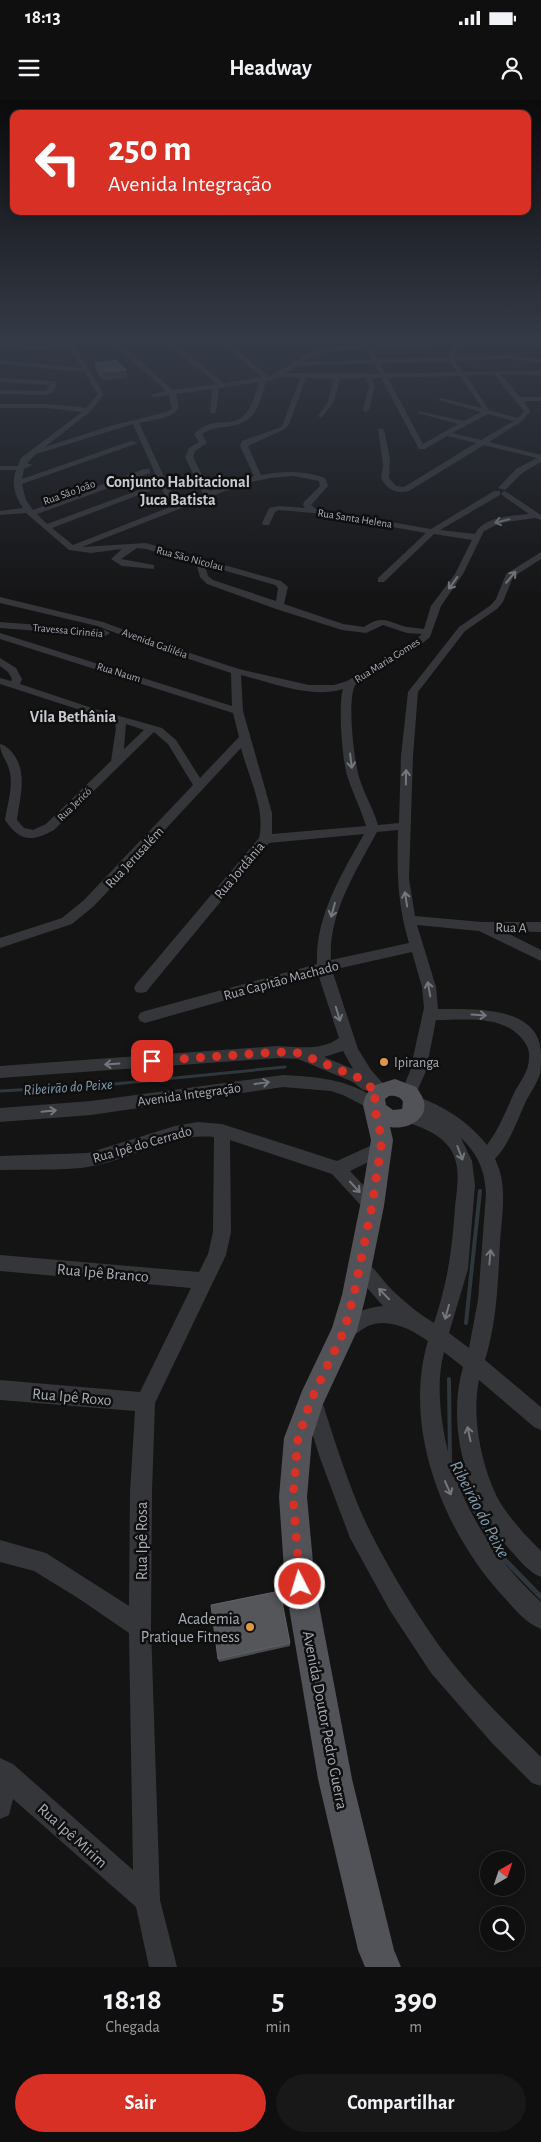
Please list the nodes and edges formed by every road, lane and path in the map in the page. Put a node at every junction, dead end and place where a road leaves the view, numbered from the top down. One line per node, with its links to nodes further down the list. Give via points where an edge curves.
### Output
1 (66, 426): 16 (street)
2 (116, 426): 12 (street)
3 (137, 426): 27 (street)
4 (221, 426): 26 (street, via 198,434 203,443 192,450 189,457)
5 (284, 426): 22 (street, via 245,443)
6 (411, 426): 11 (street, via 421,446)
7 (461, 426): 11 (street)
8 (510, 426): 15 (street)
9 (380, 429): 15 (street, via 387,459 385,478 390,486 400,490)
10 (130, 431): 12 (street, via 123,429)
11 (447, 434): 15 (street)
12 (89, 436): 16 (street)
13 (97, 440): 19 (street)
14 (134, 443): 23 (street)
15 (482, 443): 17 (street)
16 (30, 454): 19 (street)
17 (541, 458): 25 (street, via 519,471)
18 (0, 468): 19 (street)
19 (20, 468): 23 (street)
20 (144, 469): 28 (street, Rua São João)
21 (81, 470): 23 (street)
22 (259, 478): 26 (street, Rua Santa Helena); 29 (street, Rua Santa Helena, via 304,474 322,480 324,486 307,505)
23 (17, 487): 28 (street)
24 (153, 488): 33 (street)
25 (501, 492): 31 (street); 34 (street)
26 (208, 495): 27 (street, Rua Santa Helena)
27 (175, 509): 38 (street, Rua Santa Helena)
28 (29, 510): 30 (street, Rua São João); 33 (street)
29 (313, 511): 32 (street, via 275,508 270,511); 34 (street, Rua Santa Helena)
30 (0, 513)
31 (538, 517): 36 (street, Rua Maria Gomes, one-way to 36, via 490,524)
32 (266, 523)
33 (47, 527): 38 (street)
34 (433, 531): 35 (street, Rua Santa Helena); 43 (street)
35 (465, 537): 36 (street, Rua Santa Helena); 39 (street)
36 (478, 537): 39 (street, Rua Maria Gomes)
37 (133, 545): 38 (street, Rua São Nicolau, via 90,552); 41 (street, Rua São Nicolau); 42 (street, via 115,560)
38 (72, 548)
39 (472, 549): 47 (street, Rua Maria Gomes, one-way to 47, via 436,606)
40 (541, 555): 50 (street, one-way to 40, via 462,629 494,608 509,576)
41 (199, 560): 45 (street, via 204,577 210,582); 45 (street, Rua São Nicolau, via 282,584)
42 (151, 567)
43 (381, 580)
44 (0, 600): 49 (street, Avenida Galiléia, via 100,624)
45 (279, 607): 47 (street, via 353,629 366,630 384,622)
46 (0, 625): 49 (street, Travessa Cirinéia)
47 (427, 634): 50 (street); 54 (street, Rua Maria Gomes, via 400,655)
48 (0, 636): 57 (street, Rua Naum)
49 (136, 637): 52 (street, Avenida Galiléia)
50 (452, 640): 65 (street, one-way to 50, via 413,692)
51 (0, 661): 55 (street, via 16,674)
52 (236, 671): 56 (street, Avenida Galiléia); 57 (street, Rua Jordânia)
53 (0, 681): 55 (street)
54 (351, 683): 56 (street, Rua Maria Gomes, via 335,688); 58 (street)
55 (15, 685): 59 (street)
56 (309, 688): 58 (street)
57 (238, 710): 61 (street, Rua Jordânia)
58 (345, 712): 66 (street, one-way to 66, via 353,778)
59 (119, 719): 60 (street); 63 (street, via 121,734)
60 (152, 728): 63 (street, Rua Jericó); 64 (street, via 172,742)
61 (245, 737): 64 (street, Rua Jerusalém); 67 (street, Rua Jordânia, via 266,813)
62 (0, 747): 63 (street, Rua Jericó, via 9,755 18,784 11,820 24,834 50,827)
63 (117, 761)
64 (199, 785): 71 (street, Rua Jerusalém, via 124,868 77,914 53,926)
65 (405, 826): 66 (street); 68 (street, one-way to 65, via 403,879)
66 (373, 828): 67 (street); 74 (street, one-way to 74, via 334,904 325,943)
67 (266, 839): 75 (street, Rua Jordânia)
68 (410, 920): 69 (street, Rua A); 72 (street)
69 (481, 926): 70 (street, Rua A); 73 (street)
70 (541, 927)
71 (0, 943)
72 (418, 946): 74 (street, Rua Capitão Machado); 76 (street, one-way to 72, via 429,987)
73 (541, 956)
74 (324, 967): 77 (street, Rua Capitão Machado); 78 (street, one-way to 78)
75 (141, 988)
76 (430, 1015): 82 (street); 86 (street, one-way to 86, via 496,1017 528,1033 536,1048 537,1060 532,1074 501,1141)
77 (145, 1017)
78 (346, 1041): 79 (street, via 331,1051); 81 (street)
79 (299, 1053): 80 (street, one-way to 80); 81 (street, via 359,1078)
80 (0, 1072)
81 (377, 1099): 82 (main road, via 385,1118); 82 (main road, via 395,1087); 83 (street, Avenida Integração, one-way to 81, via 91,1108 283,1080 331,1085); 85 (main road, Avenida Doutor Pedro Guerra)
82 (408, 1108): 85 (main road, Avenida Doutor Pedro Guerra); 86 (street, via 448,1118 466,1131); 95 (street, one-way to 95, via 452,1136 466,1173 456,1278)
83 (0, 1115)
84 (222, 1131): 87 (street, Rua Ipê do Cerrado, via 198,1129 175,1133 88,1160); 88 (street, Rua Ipê do Cerrado); 92 (street, Rua Ipê Rosa, via 222,1232 217,1255)
85 (381, 1144): 88 (street); 89 (main road, Avenida Doutor Pedro Guerra)
86 (486, 1157): 96 (street, one-way to 86, via 484,1330 493,1210 493,1178)
87 (0, 1163)
88 (338, 1169): 89 (street, Rua Ipê do Cerrado, one-way to 89)
89 (372, 1206): 91 (main road, Avenida Doutor Pedro Guerra)
90 (0, 1263): 92 (street, Rua Ipê Branco)
91 (359, 1266): 93 (street, one-way to 91); 94 (main road, Avenida Doutor Pedro Guerra)
92 (205, 1281): 99 (street, Rua Ipê Rosa)
93 (411, 1319): 94 (street, via 386,1314 365,1316); 95 (street)
94 (344, 1331): 98 (main road, Avenida Doutor Pedro Guerra)
95 (439, 1337): 96 (street); 103 (street, one-way to 103, via 431,1369 431,1396 434,1432 445,1480 468,1531 493,1570)
96 (474, 1363): 100 (street); 102 (street, one-way to 96, via 496,1517 483,1486 466,1418 467,1384)
97 (0, 1390): 99 (street, Rua Ipê Roxo)
98 (311, 1400): 106 (street, via 358,1530 396,1601 439,1665); 109 (main road, Avenida Doutor Pedro Guerra, via 298,1438 293,1497 300,1584 335,1779)
99 (145, 1402): 104 (street, Rua Ipê Rosa)
100 (541, 1420)
101 (0, 1551): 104 (street, via 38,1561)
102 (541, 1566)
103 (541, 1618)
104 (140, 1627): 108 (street, Rua Ipê Rosa)
105 (2, 1772): 107 (street); 108 (street, Rua Ipê Mirim)
106 (541, 1774)
107 (0, 1806)
108 (147, 1900): 110 (street, Rua Ipê Rosa)
109 (384, 1961)
110 (164, 1967)

